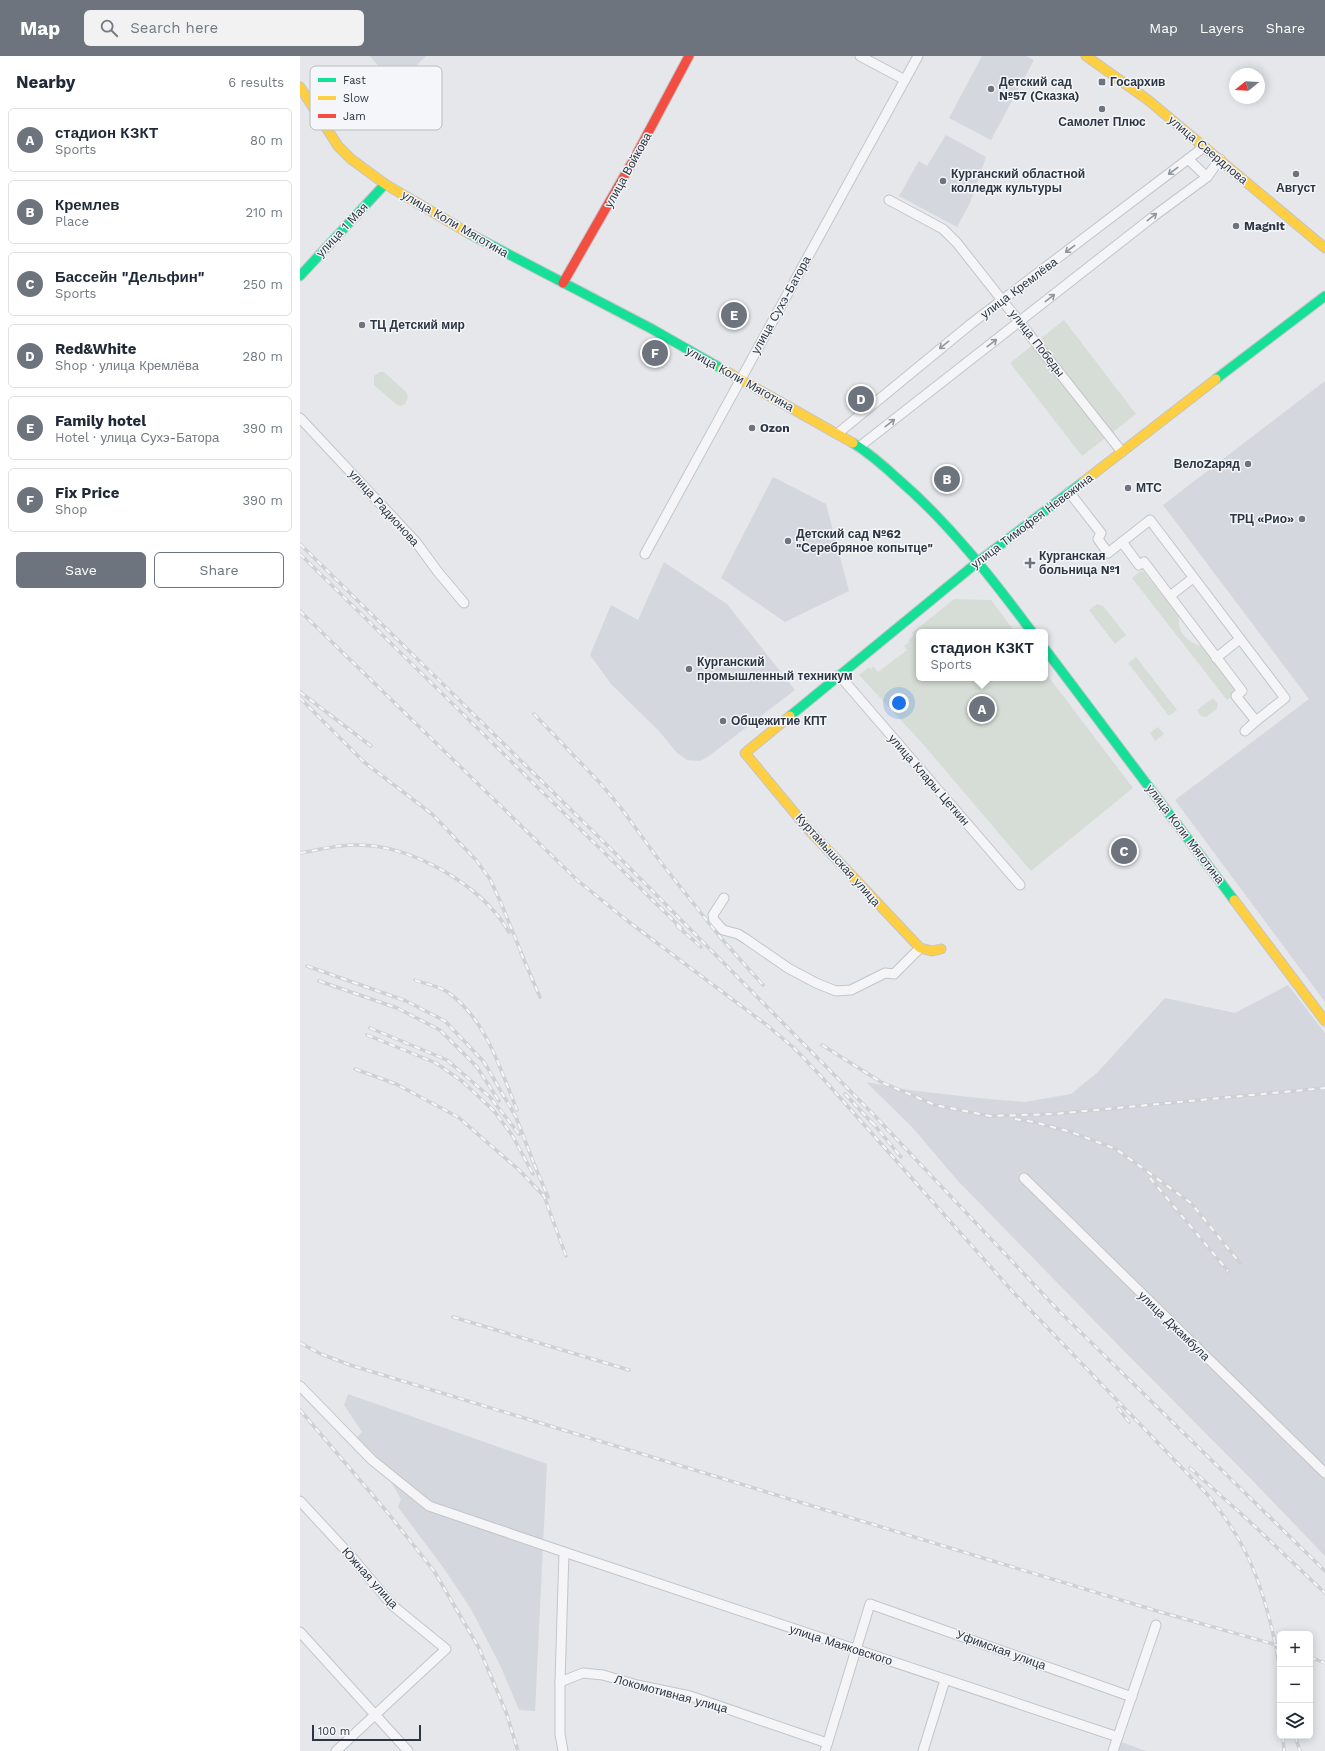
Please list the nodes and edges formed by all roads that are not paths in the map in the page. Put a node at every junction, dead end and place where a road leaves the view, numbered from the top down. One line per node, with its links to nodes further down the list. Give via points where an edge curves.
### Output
1 (689, 56): 17 (main road, улица Войкова, via 599,224)
2 (860, 56): 5 (street)
3 (918, 56): 5 (street, улица Сухэ-Батора)
4 (1086, 56): 9 (main road, улица Свердлова, via 1148,100)
5 (905, 80): 21 (street, улица Сухэ-Батора)
6 (300, 87): 7 (main road, улица Коли Мяготина)
7 (310, 103)
8 (328, 130): 13 (main road, улица Коли Мяготина, via 351,159)
9 (1204, 147): 10 (street, улица Кремлёва); 11 (main road, улица Свердлова)
10 (1188, 159): 12 (street); 19 (street, улица Кремлёва, one-way to 19)
11 (1220, 159): 12 (street); 15 (main road, улица Свердлова)
12 (1206, 177): 20 (street, one-way to 12)
13 (385, 184): 16 (main road, улица 1 Мая); 17 (main road, улица Коли Мяготина, via 483,242)
14 (889, 200): 19 (street, улица Победы, via 943,229 958,243)
15 (1325, 248)
16 (300, 276)
17 (563, 283): 21 (main road, улица Коли Мяготина, via 652,329)
18 (1325, 296): 25 (main road, улица Тимофея Невежина)
19 (1003, 300): 20 (street, улица Победы); 23 (street, улица Кремлёва, one-way to 23)
20 (1020, 322): 24 (street, one-way to 20); 25 (street, улица Победы)
21 (740, 380): 23 (main road, улица Коли Мяготина); 28 (street, улица Сухэ-Батора)
22 (300, 418): 32 (street, улица Радионова, via 416,542)
23 (837, 434): 24 (main road, улица Коли Мяготина)
24 (859, 447): 29 (main road, улица Коли Мяготина, via 886,467 950,528)
25 (1122, 452): 26 (main road, улица Тимофея Невежина)
26 (1069, 492): 27 (street, via 1101,533 1098,539 1108,553); 29 (main road, улица Тимофея Невежина)
27 (1122, 542): 30 (street, via 1150,520); 31 (street, via 1139,565 1144,562)
28 (645, 554)
29 (979, 562): 33 (main road, улица Коли Мяготина); 37 (main road, улица Тимофея Невежина)
30 (1193, 578): 31 (street); 34 (street)
31 (1170, 596): 36 (street)
32 (464, 602)
33 (1030, 629)
34 (1240, 640): 36 (street); 38 (street, via 1286,698)
35 (1048, 653): 45 (main road, улица Коли Мяготина)
36 (1216, 658): 38 (street, via 1242,692 1236,696)
37 (839, 675): 40 (main road, улица Тимофея Невежина); 41 (street, улица Клары Цеткин)
38 (1256, 721): 39 (street)
39 (1245, 731)
40 (745, 753): 43 (main road, Куртамышская улица, via 808,829)
41 (1020, 885)
42 (724, 898): 43 (street, via 713,916 723,930 738,934 788,968 836,992 851,990 885,973 894,974)
43 (920, 948): 44 (main road, via 932,951)
44 (941, 949)
45 (1325, 1021)
46 (1024, 1178): 48 (street, улица Джамбула)
47 (300, 1386): 50 (street, улица Маяковского, via 372,1460 430,1506)
48 (1325, 1473)
49 (300, 1501): 57 (street, Южная улица, via 392,1604 446,1649)
50 (564, 1552): 53 (street, улица Маяковского); 55 (street)
51 (1156, 1625): 56 (street)
52 (300, 1632): 57 (street)
53 (856, 1650): 54 (street, улица Маяковского); 56 (street, Уфимская улица, via 870,1604); 59 (street)
54 (945, 1680): 58 (street, улица Маяковского); 63 (street)
55 (560, 1682): 59 (street, Локомотивная улица, via 584,1673 603,1675 690,1696); 62 (street, via 560,1734)
56 (1132, 1697): 58 (street)
57 (375, 1716): 60 (street); 61 (street)
58 (1118, 1737): 64 (street)
59 (826, 1747)
60 (336, 1751)
61 (408, 1751)
62 (563, 1751)
63 (923, 1751)
64 (1113, 1751)

